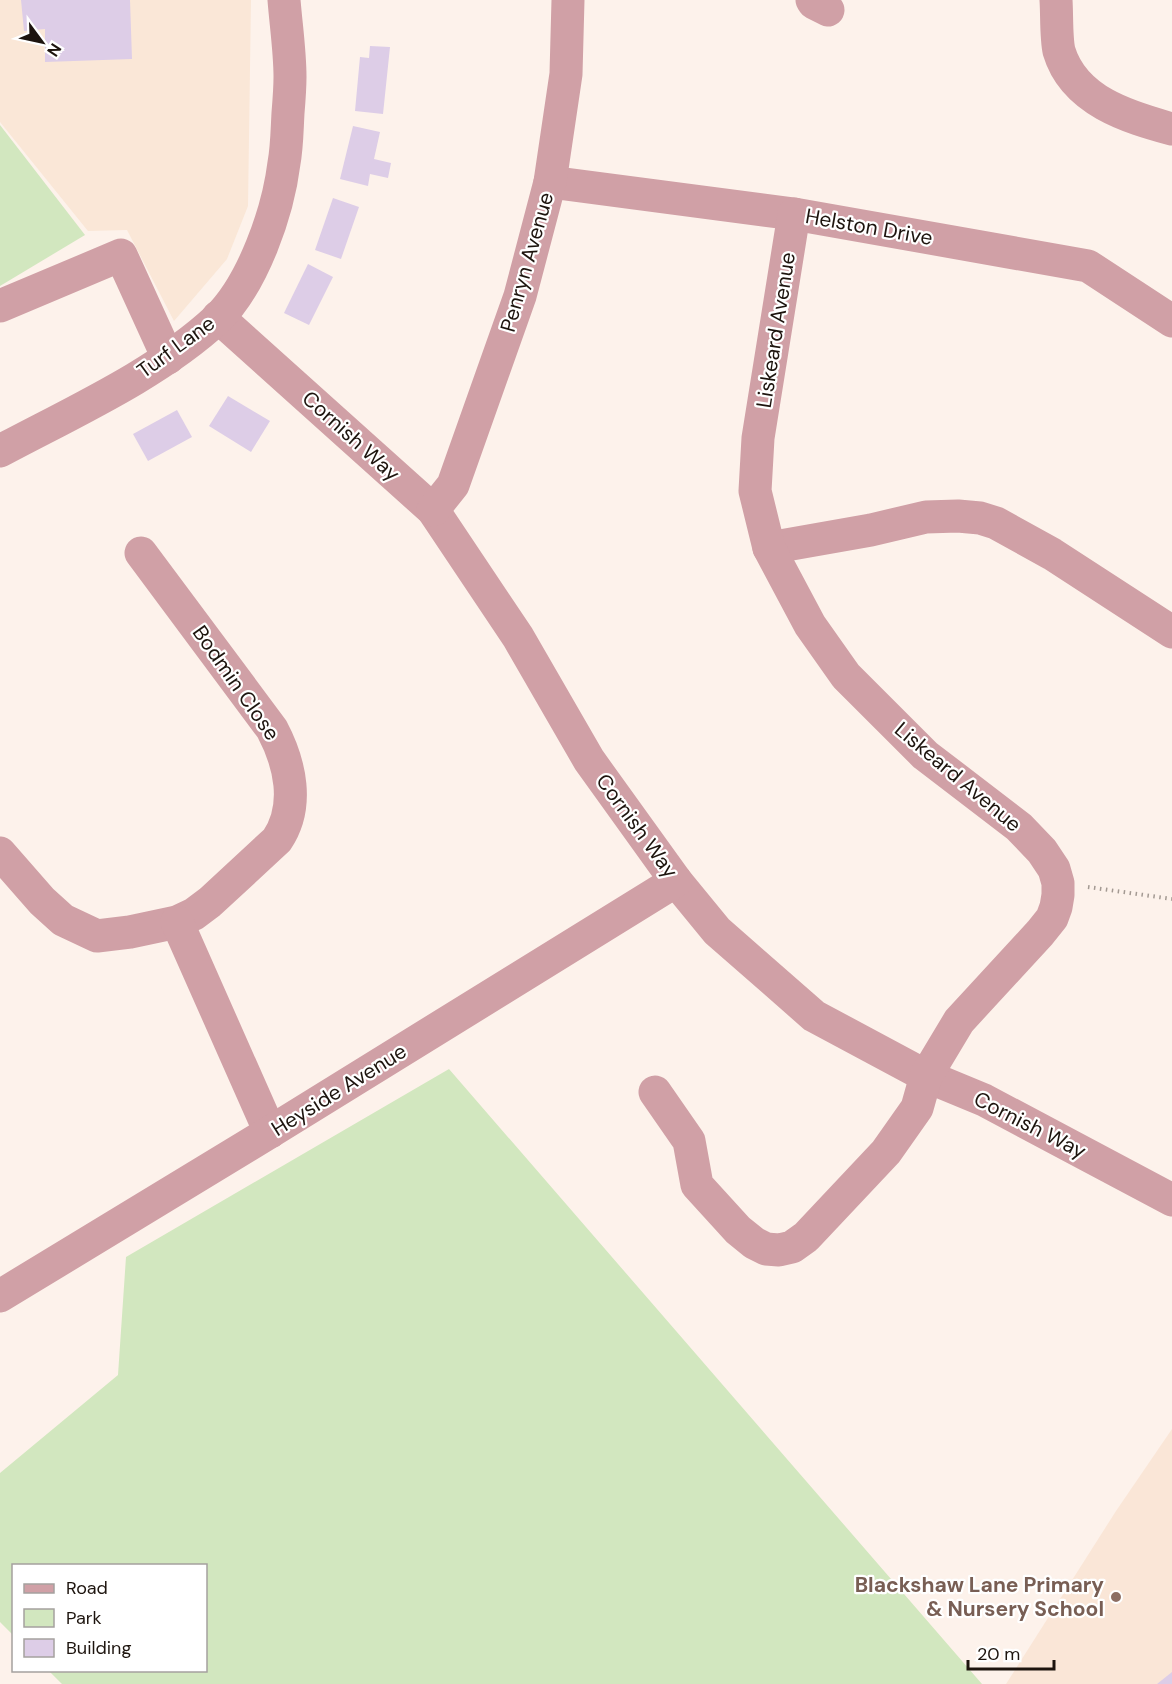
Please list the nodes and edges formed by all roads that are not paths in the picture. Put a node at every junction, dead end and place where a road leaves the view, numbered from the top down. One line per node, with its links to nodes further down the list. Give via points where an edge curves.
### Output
1 (284, 0): 8 (street, Turf Lane, via 291,76 284,164 272,219 250,274)
2 (568, 0): 5 (street, Penryn Avenue, via 566,74)
3 (1056, 0): 4 (street, via 1059,50 1070,73 1087,93 1111,109)
4 (1172, 129)
5 (550, 182): 6 (street, Helston Drive); 12 (street, Penryn Avenue, via 520,296 453,485)
6 (794, 214): 9 (street, Helston Drive, via 1088,266); 13 (street, Liskeard Avenue, via 758,438 755,491)
7 (0, 306): 10 (street, via 121,255)
8 (218, 317): 10 (street, Turf Lane); 12 (street, Cornish Way)
9 (1172, 321)
10 (168, 358): 11 (street, Turf Lane)
11 (0, 451)
12 (433, 510): 17 (street, Cornish Way, via 518,637 589,759)
13 (769, 548): 15 (street, via 926,517 980,518 1052,554); 19 (street, Liskeard Avenue, via 810,625 846,676 925,755 1019,827 1054,869 1058,883 1052,918 959,1020)
14 (141, 553): 18 (street, Bodmin Close, via 272,729 281,745 290,784 288,817 277,840 210,902)
15 (1172, 632)
16 (0, 853): 18 (street, Bodmin Close, via 63,920 97,936)
17 (676, 880): 19 (street, Cornish Way, via 717,931 814,1016); 21 (street, Heyside Avenue)
18 (177, 922): 21 (street)
19 (926, 1076): 20 (street, via 916,1108 886,1152 806,1237 792,1247 778,1250 754,1243 697,1185 689,1141); 22 (street, Cornish Way, via 984,1100)
20 (656, 1092)
21 (270, 1132): 23 (street, Heyside Avenue)
22 (1172, 1200)
23 (0, 1296)

